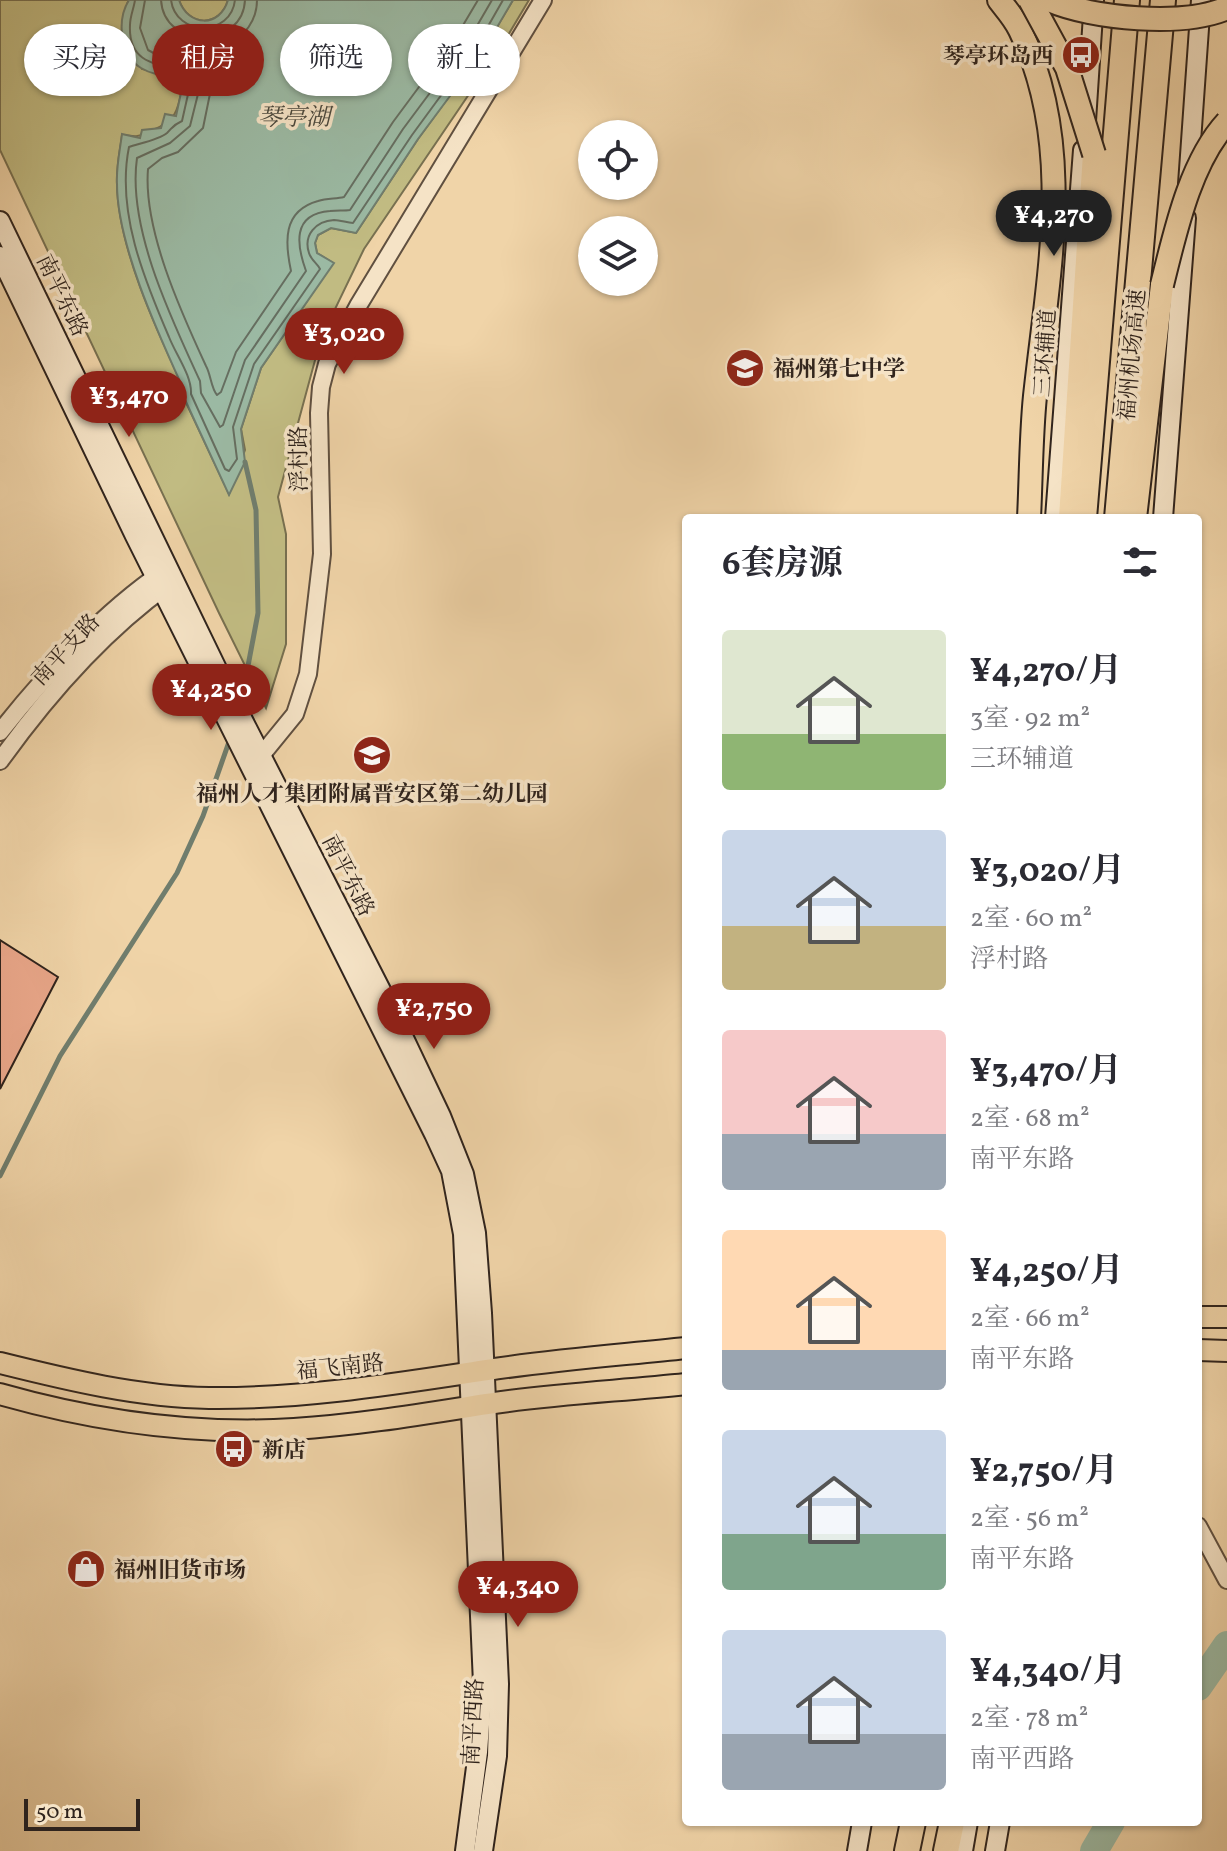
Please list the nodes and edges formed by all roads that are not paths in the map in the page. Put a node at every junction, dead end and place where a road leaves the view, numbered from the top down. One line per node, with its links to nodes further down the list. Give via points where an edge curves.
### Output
1 (543, 0): 23 (street, 浮村路, via 327,364 319,413 322,554 308,674 295,714)
2 (999, 0): 13 (highway, via 1020,28 1049,116 1054,151 1053,244 1035,400)
3 (1030, 0): 15 (highway, bridge, via 1067,68 1094,154)
4 (1049, 0): 9 (highway, bridge, via 1068,9 1139,19 1214,14)
5 (1094, 0): 14 (main road, 三环辅道)
6 (1127, 0): 16 (highway, 福州机场高速)
7 (1163, 0): 17 (highway, 福州机场高速)
8 (1201, 0): 19 (main road)
9 (1227, 8)
10 (1227, 122): 18 (highway, bridge, via 1184,203 1162,285)
11 (0, 221): 20 (main road, 南平东路)
12 (0, 256): 20 (main road, 南平东路)
13 (1029, 514)
14 (1055, 514)
15 (1070, 514)
16 (1084, 514)
17 (1117, 514)
18 (1135, 514)
19 (1163, 514)
20 (165, 579): 21 (main road, 南平东路); 22 (street, 南平支路, via 106,618); 24 (street, 南平支路, via 74,667)
21 (217, 682): 23 (main road, 南平东路); 23 (main road, 南平东路, via 251,736)
22 (0, 732)
23 (253, 760): 31 (main road, 南平东路, via 384,996 460,1159 476,1233)
24 (0, 761)
25 (1202, 1317): 26 (main road)
26 (1227, 1317)
27 (682, 1348): 31 (main road, 福飞南路)
28 (1202, 1350): 29 (main road)
29 (1227, 1351)
30 (5, 1363): 31 (main road, 福飞南路, via 125,1390 206,1398 339,1392)
31 (477, 1372): 34 (main road, 南平东路)
32 (682, 1384): 34 (main road)
33 (0, 1394): 34 (main road, via 114,1419 199,1429 325,1426)
34 (479, 1405): 42 (main road, 南平西路, via 483,1683); 43 (main road, 南平西路, via 499,1711)
35 (1202, 1533): 36 (street)
36 (1227, 1580)
37 (861, 1826): 44 (main road)
38 (912, 1826): 45 (highway)
39 (951, 1826): 46 (highway)
40 (967, 1826): 47 (main road)
41 (999, 1826): 48 (main road)
42 (465, 1851)
43 (483, 1851)
44 (857, 1851)
45 (907, 1851)
46 (946, 1851)
47 (963, 1851)
48 (995, 1851)

